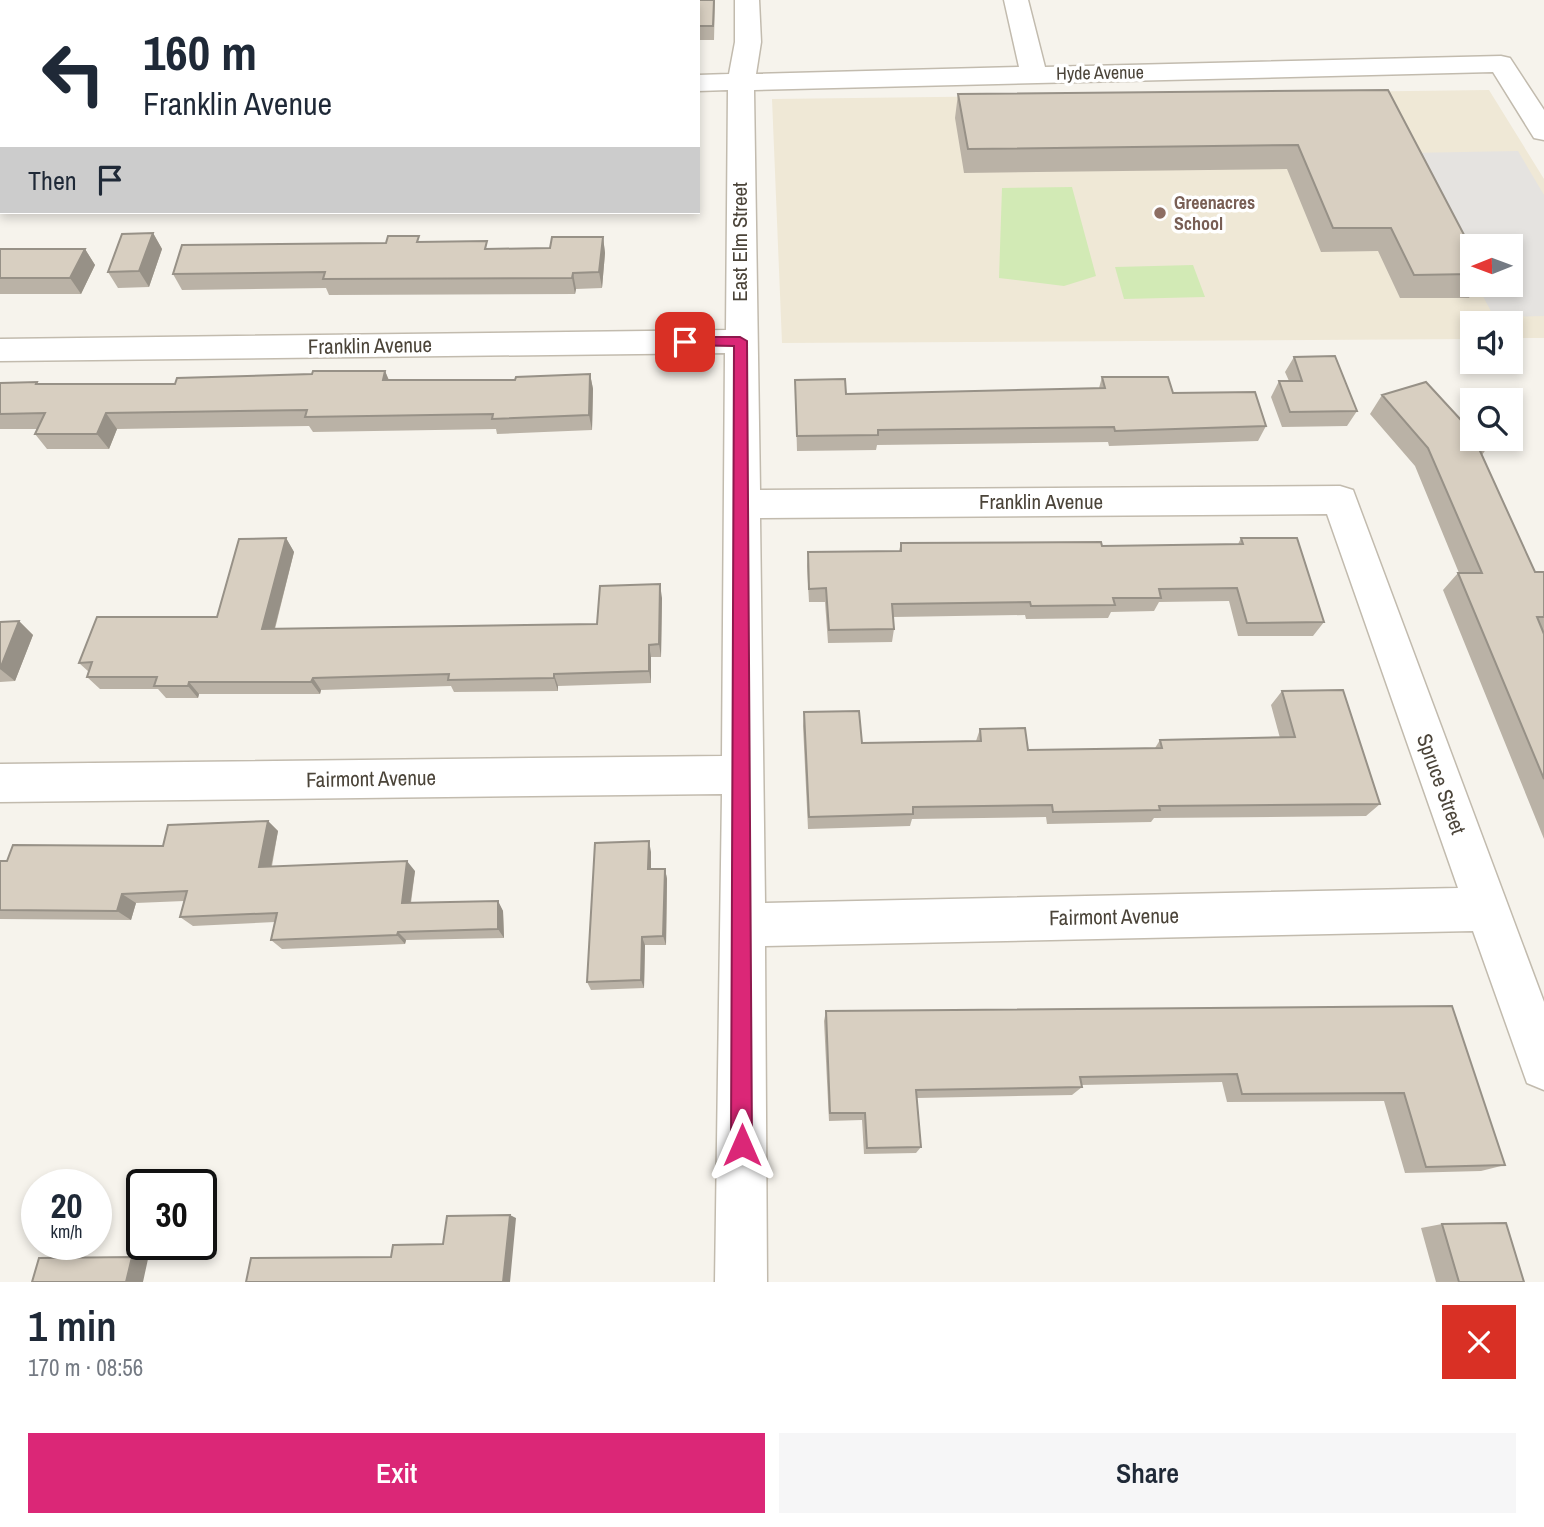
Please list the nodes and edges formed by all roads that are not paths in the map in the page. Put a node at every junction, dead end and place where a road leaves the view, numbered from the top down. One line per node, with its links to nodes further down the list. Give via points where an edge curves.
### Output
1 (747, 0): 5 (street, East Elm Street, via 748,42)
2 (1016, 0): 3 (street)
3 (1034, 75): 5 (street, Hyde Avenue); 6 (street, Hyde Avenue, via 1502,64)
4 (700, 83): 5 (street, Hyde Avenue)
5 (741, 83): 7 (street, East Elm Street)
6 (1544, 132)
7 (740, 341): 8 (street, Franklin Avenue); 10 (street, East Elm Street)
8 (0, 350)
9 (1340, 500): 10 (street, Franklin Avenue); 13 (street, Spruce Street)
10 (741, 504): 11 (street, East Elm Street)
11 (743, 775): 12 (street, Fairmont Avenue); 14 (street, East Elm Street)
12 (0, 783)
13 (1486, 909): 14 (street, Fairmont Avenue); 15 (street, Spruce Street)
14 (743, 925): 16 (street, East Elm Street)
15 (1544, 1066)
16 (741, 1282)

